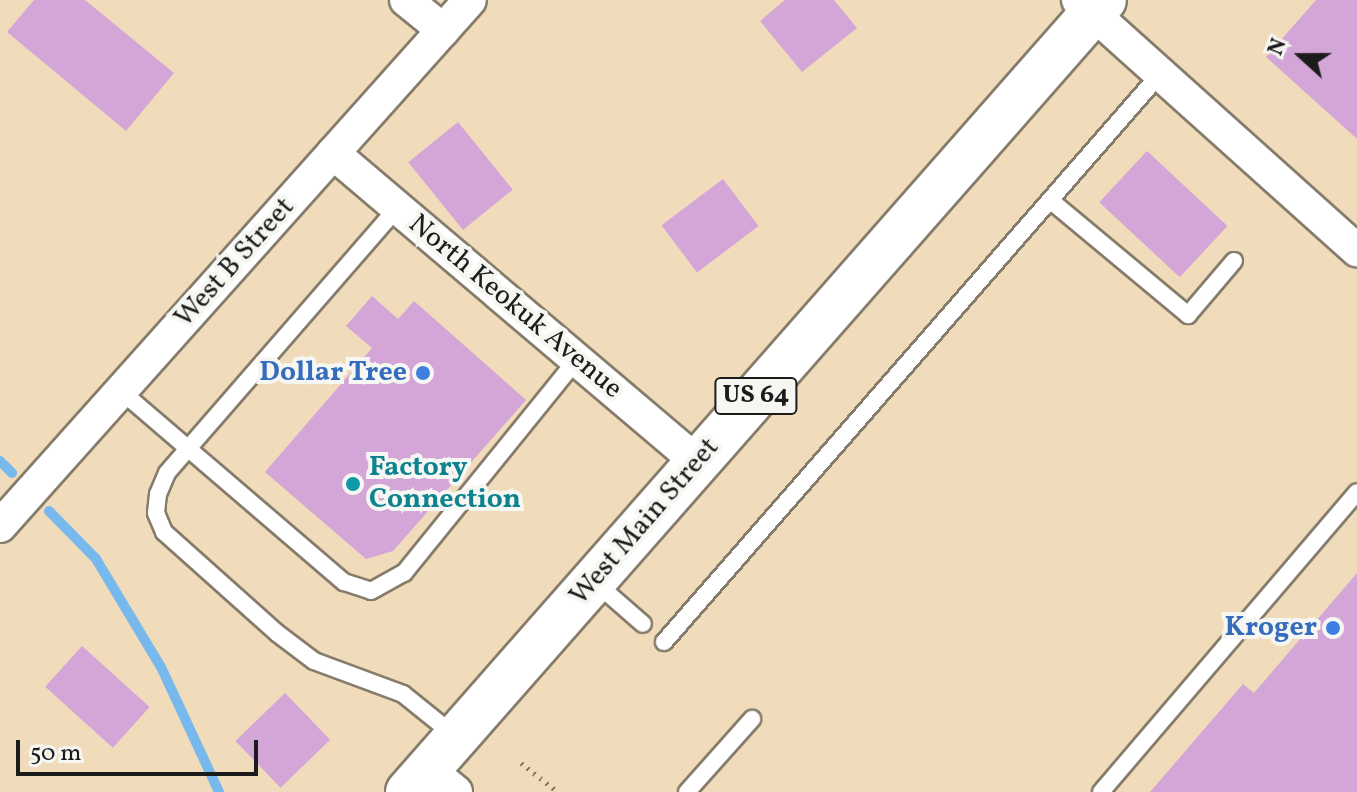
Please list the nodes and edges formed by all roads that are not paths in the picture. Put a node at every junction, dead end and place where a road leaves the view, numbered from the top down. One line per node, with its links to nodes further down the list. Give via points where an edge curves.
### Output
1 (406, 0): 4 (street)
2 (470, 0): 4 (street, West B Street)
3 (1092, 4): 5 (street); 14 (main road, West Main Street / US 64)
4 (443, 30): 6 (street, West B Street)
5 (1160, 74): 7 (lane); 9 (street)
6 (333, 153): 8 (street, North Keokuk Avenue); 12 (street, West B Street)
7 (1050, 200): 10 (lane, via 1188,315); 19 (lane)
8 (398, 207): 11 (street, North Keokuk Avenue); 13 (lane)
9 (1357, 250)
10 (1234, 261)
11 (577, 359): 13 (lane, via 404,573 371,591 344,582); 14 (street, North Keokuk Avenue)
12 (121, 391): 13 (lane); 16 (street, West B Street)
13 (188, 448): 21 (lane, via 158,494 156,513 164,532 314,661 403,694)
14 (697, 462): 17 (main road, West Main Street / US 64)
15 (1357, 492): 23 (lane)
16 (0, 526)
17 (594, 580): 18 (lane); 21 (main road, West Main Street / US 64)
18 (643, 624)
19 (664, 642)
20 (752, 719): 22 (lane)
21 (437, 773)
22 (687, 792)
23 (1101, 792)

